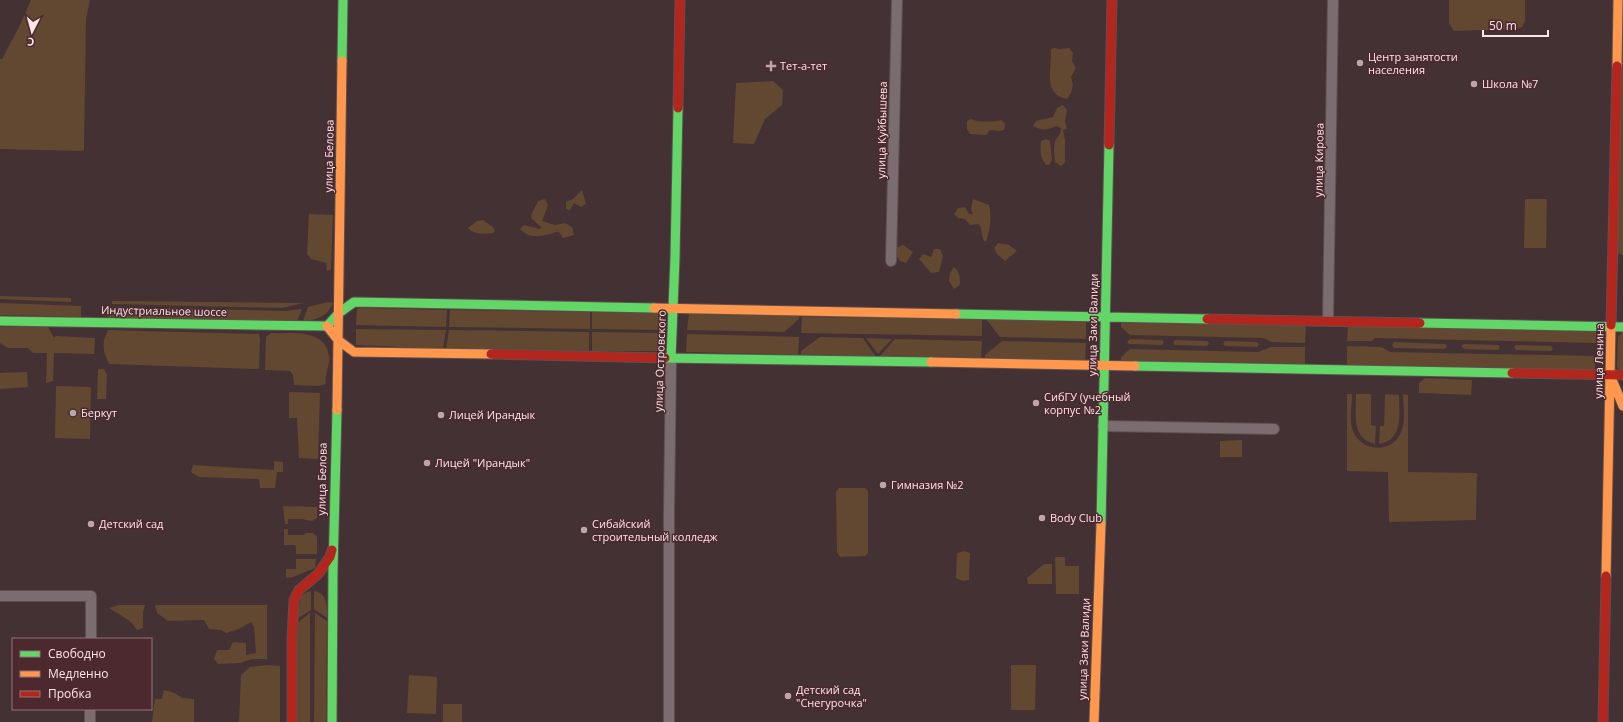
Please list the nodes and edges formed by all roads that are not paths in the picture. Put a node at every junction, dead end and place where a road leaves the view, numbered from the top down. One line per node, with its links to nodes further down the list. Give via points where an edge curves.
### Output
1 (343, 0): 11 (main road, улица Белова)
2 (680, 0): 13 (main road, улица Островского)
3 (897, 0): 8 (street, улица Куйбышева)
4 (1112, 0): 15 (main road, улица Заки Валиди)
5 (1333, 0): 16 (street, улица Кирова)
6 (1618, 0): 7 (main road, улица Ленина)
7 (1613, 260): 9 (main road); 19 (main road, улица Ленина)
8 (891, 261)
9 (1622, 266)
10 (1620, 294): 19 (main road)
11 (340, 295): 12 (main road); 14 (main road, улица Белова)
12 (354, 302): 13 (main road); 14 (main road)
13 (674, 308): 15 (main road); 23 (main road, улица Островского)
14 (339, 313): 18 (main road); 21 (main road, улица Белова)
15 (1105, 316): 16 (main road); 25 (main road, улица Заки Валиди)
16 (1328, 320): 19 (main road)
17 (0, 321): 18 (main road, Индустриальное шоссе)
18 (327, 326): 21 (main road)
19 (1612, 326): 20 (main road); 26 (main road, улица Ленина)
20 (1623, 327)
21 (338, 340): 22 (main road); 24 (main road, улица Белова)
22 (354, 352): 23 (main road); 24 (main road)
23 (671, 358): 25 (main road); 44 (street, улица Островского)
24 (337, 365): 33 (main road, улица Белова)
25 (1104, 366): 26 (main road); 29 (main road, улица Заки Валиди)
26 (1611, 376): 27 (main road); 28 (main road); 32 (main road, улица Ленина)
27 (1623, 376)
28 (1623, 406)
29 (1103, 426): 30 (street); 45 (main road, улица Заки Валиди)
30 (1274, 429)
31 (1618, 435): 32 (main road)
32 (1609, 441): 46 (main road, улица Ленина)
33 (333, 546): 34 (main road, улица Белова); 36 (main road, улица Белова, via 330,557 318,574)
34 (333, 571): 35 (main road); 37 (main road, улица Белова)
35 (322, 583): 36 (main road); 37 (main road)
36 (306, 584): 42 (main road, улица Белова, via 299,590 293,606)
37 (333, 593): 43 (main road, улица Белова)
38 (0, 596): 39 (street, via 91,596)
39 (91, 638)
40 (90, 710): 41 (street)
41 (90, 722)
42 (292, 722)
43 (332, 722)
44 (669, 722)
45 (1094, 722)
46 (1603, 722)

